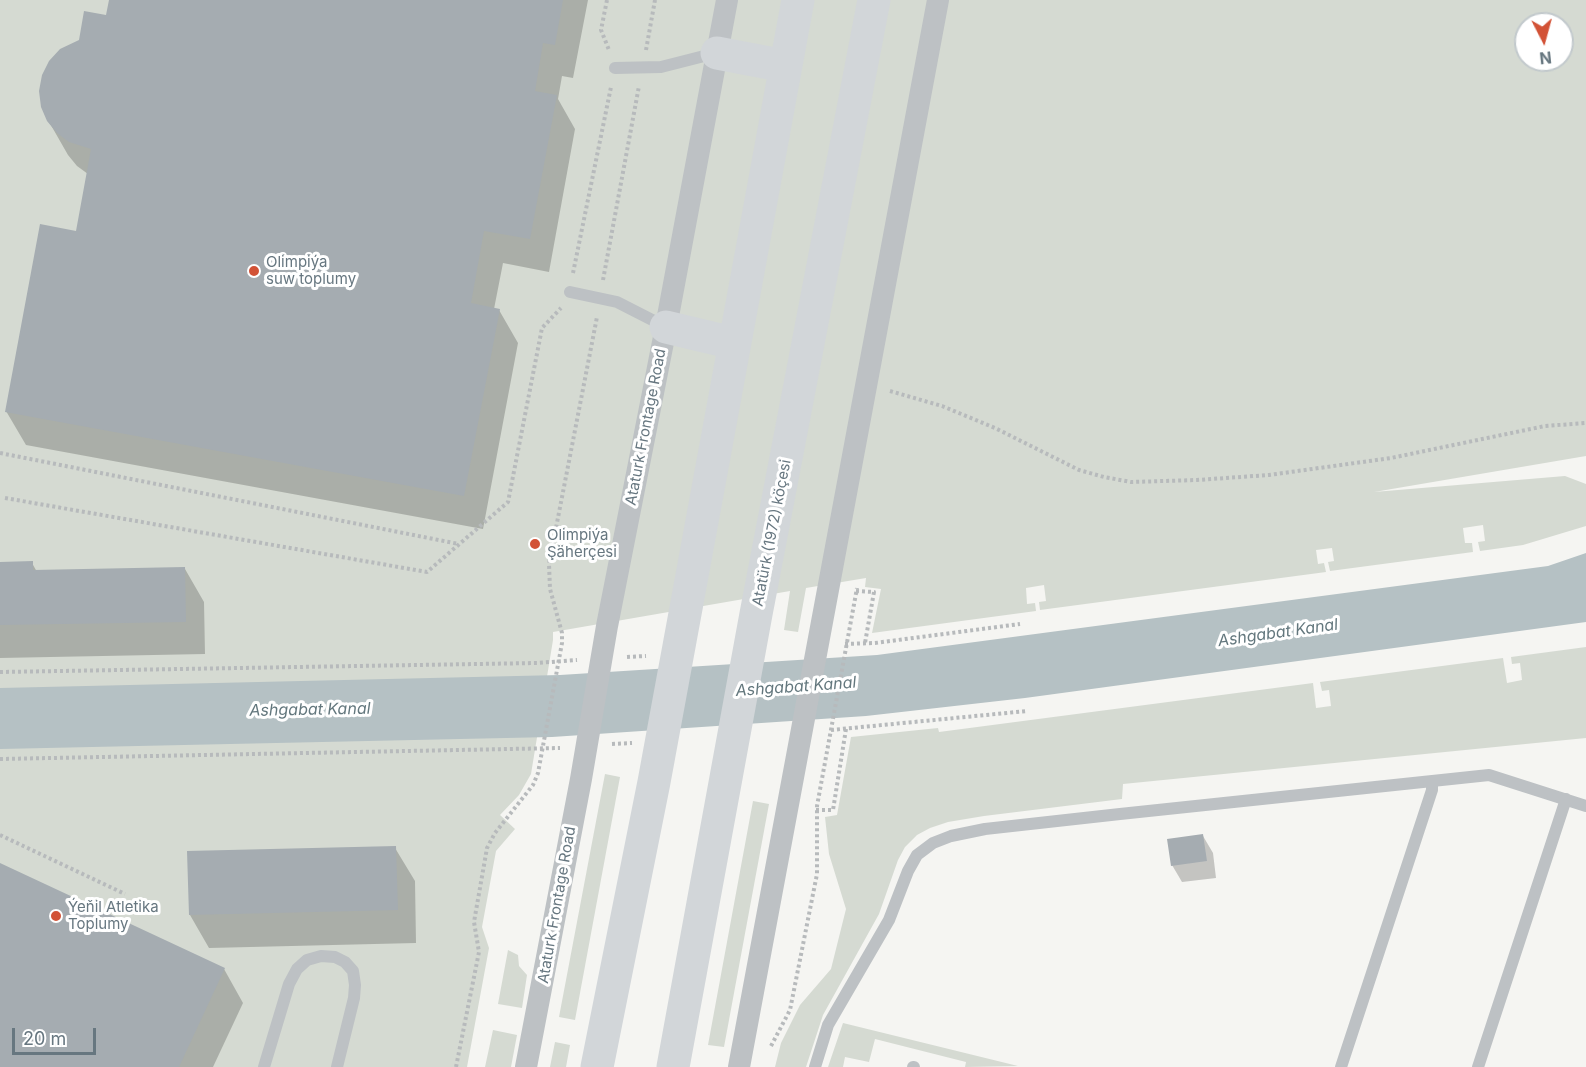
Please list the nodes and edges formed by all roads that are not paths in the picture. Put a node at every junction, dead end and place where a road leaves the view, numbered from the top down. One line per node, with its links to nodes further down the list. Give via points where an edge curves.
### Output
1 (727, 0): 5 (street, Ataturk Frontage Road)
2 (798, 0): 6 (main road)
3 (874, 0): 18 (main road, Atatürk (1972) köçesi)
4 (938, 0): 19 (street)
5 (717, 53): 6 (main road); 7 (lane, via 661,67); 9 (street, Ataturk Frontage Road)
6 (785, 66): 10 (main road)
7 (615, 68)
8 (570, 292): 9 (lane, via 617,302)
9 (666, 327): 10 (main road); 16 (street, Ataturk Frontage Road)
10 (733, 344): 17 (main road, via 654,782)
11 (1432, 781): 12 (lane, via 1489,775); 20 (lane, via 985,830 933,843 917,855 908,872 889,920 828,1024); 21 (lane)
12 (1566, 800): 13 (lane); 22 (lane)
13 (1586, 806)
14 (264, 1067): 15 (lane, via 289,984 307,960 321,956 335,957 353,971 354,999)
15 (337, 1067)
16 (526, 1067)
17 (597, 1067)
18 (673, 1067)
19 (739, 1067)
20 (815, 1067)
21 (1341, 1067)
22 (1478, 1067)

